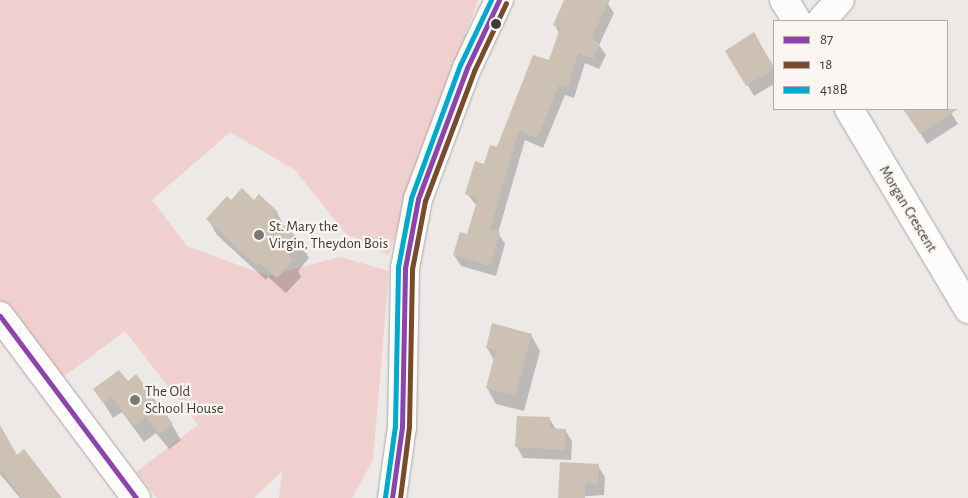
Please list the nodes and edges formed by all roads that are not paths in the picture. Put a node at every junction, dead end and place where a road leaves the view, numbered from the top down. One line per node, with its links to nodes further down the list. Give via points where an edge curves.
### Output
1 (499, 0): 10 (street, via 467,68 418,199 405,268 402,427)
2 (784, 0): 4 (street)
3 (840, 0): 5 (street)
4 (796, 20)
5 (822, 20)
6 (850, 110): 7 (street, Morgan Crescent)
7 (968, 309)
8 (0, 316): 9 (street)
9 (136, 498)
10 (392, 498)

